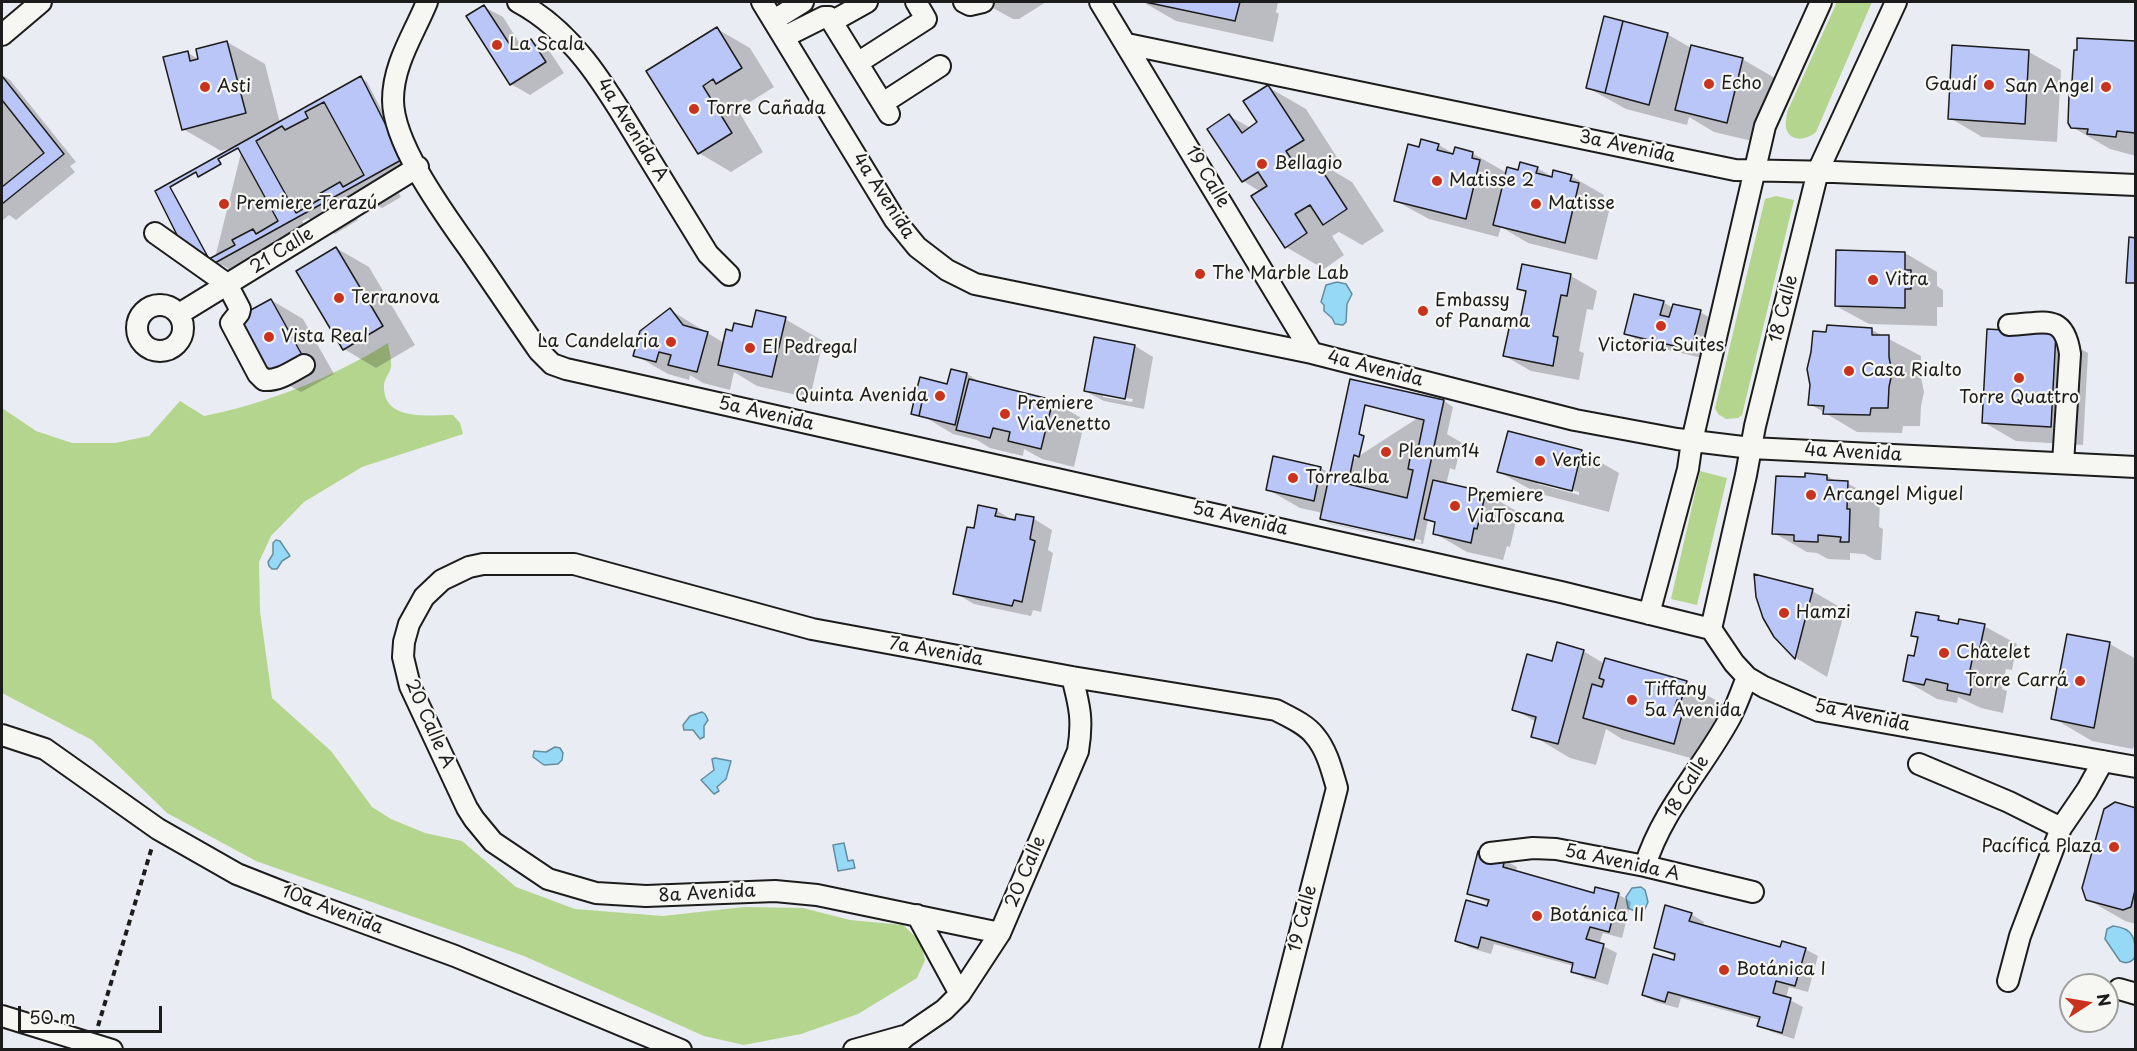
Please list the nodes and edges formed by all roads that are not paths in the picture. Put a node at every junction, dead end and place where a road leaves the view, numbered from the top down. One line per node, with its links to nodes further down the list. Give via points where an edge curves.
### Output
1 (23, 2): 16 (street)
2 (41, 2): 16 (street)
3 (428, 2): 22 (street, via 398,64 393,102 403,138)
4 (518, 2): 27 (street, 4a Avenida A, via 552,25 600,78 708,254)
5 (762, 2): 14 (street, 4a Avenida)
6 (803, 2): 14 (street)
7 (867, 2): 15 (street)
8 (916, 2): 20 (street, via 926,17 924,21)
9 (964, 2): 10 (street)
10 (983, 2)
11 (1100, 2): 19 (street, 19 Calle)
12 (1821, 2): 23 (street, via 1765,126)
13 (1896, 2): 24 (street, 18 Calle)
14 (774, 20): 18 (street, 4a Avenida)
15 (833, 21): 18 (street, via 824,17); 20 (street)
16 (17, 22): 17 (street)
17 (2, 35)
18 (784, 37): 31 (street, 4a Avenida, via 895,220 917,247 946,270 975,284)
19 (1127, 44): 23 (street, 3a Avenida); 31 (street, 19 Calle)
20 (859, 63): 21 (street, via 886,109)
21 (940, 66)
22 (418, 167): 28 (street, 21 Calle); 38 (street, 5a Avenida, via 431,194 539,351 552,364)
23 (1754, 171): 24 (street, 3a Avenida); 33 (street)
24 (1818, 171): 25 (street, 3a Avenida); 34 (street, 18 Calle)
25 (2136, 185)
26 (154, 233): 28 (street)
27 (729, 275)
28 (227, 284): 29 (street, 21 Calle); 32 (street, via 240,309 231,323 258,374 272,381)
29 (179, 314)
30 (2009, 325): 35 (street, via 2055,324 2068,338)
31 (1312, 353): 33 (street, 4a Avenida, via 1575,420)
32 (304, 365)
33 (1692, 441): 34 (street, 4a Avenida); 38 (street)
34 (1751, 448): 35 (street, 4a Avenida); 39 (street, 18 Calle)
35 (2064, 463): 36 (street, 4a Avenida)
36 (2136, 467)
37 (499, 562): 40 (street, 7a Avenida, via 574,564 812,629); 48 (street, 20 Calle A, via 455,572 433,587 409,624 403,657 410,686 467,808 493,842)
38 (1649, 614): 39 (street, 5a Avenida)
39 (1711, 629): 41 (street, 5a Avenida)
40 (1072, 677): 46 (street, 7a Avenida, via 1276,710 1297,720 1315,736); 53 (street, 20 Calle, via 1082,728 1078,751)
41 (1747, 677): 43 (street, 5a Avenida, via 1819,711); 50 (street, 18 Calle, via 1731,715 1678,796)
42 (2, 735): 59 (street, 10a Avenida, via 45,749 158,829 237,874 455,956)
43 (2103, 761): 45 (street, 5a Avenida); 47 (street)
44 (1919, 764): 47 (street)
45 (2136, 768)
46 (1337, 788): 62 (street, 19 Calle)
47 (2061, 828): 54 (street, via 2020,936)
48 (506, 851): 52 (street, 8a Avenida, via 548,879 596,893 646,896 775,891 817,895)
49 (1490, 853): 50 (street, 5a Avenida A, via 1556,849)
50 (1645, 866): 51 (street, 5a Avenida A)
51 (1753, 892)
52 (917, 915): 53 (street, 8a Avenida); 55 (street)
53 (1000, 933): 55 (street, 20 Calle)
54 (2008, 981)
55 (960, 994): 57 (street, 20 Calle)
56 (2, 1016): 58 (street)
57 (906, 1036): 60 (street, 20 Calle); 61 (street, 20 Calle)
58 (112, 1050)
59 (681, 1050)
60 (854, 1050)
61 (891, 1050)
62 (1270, 1050)

